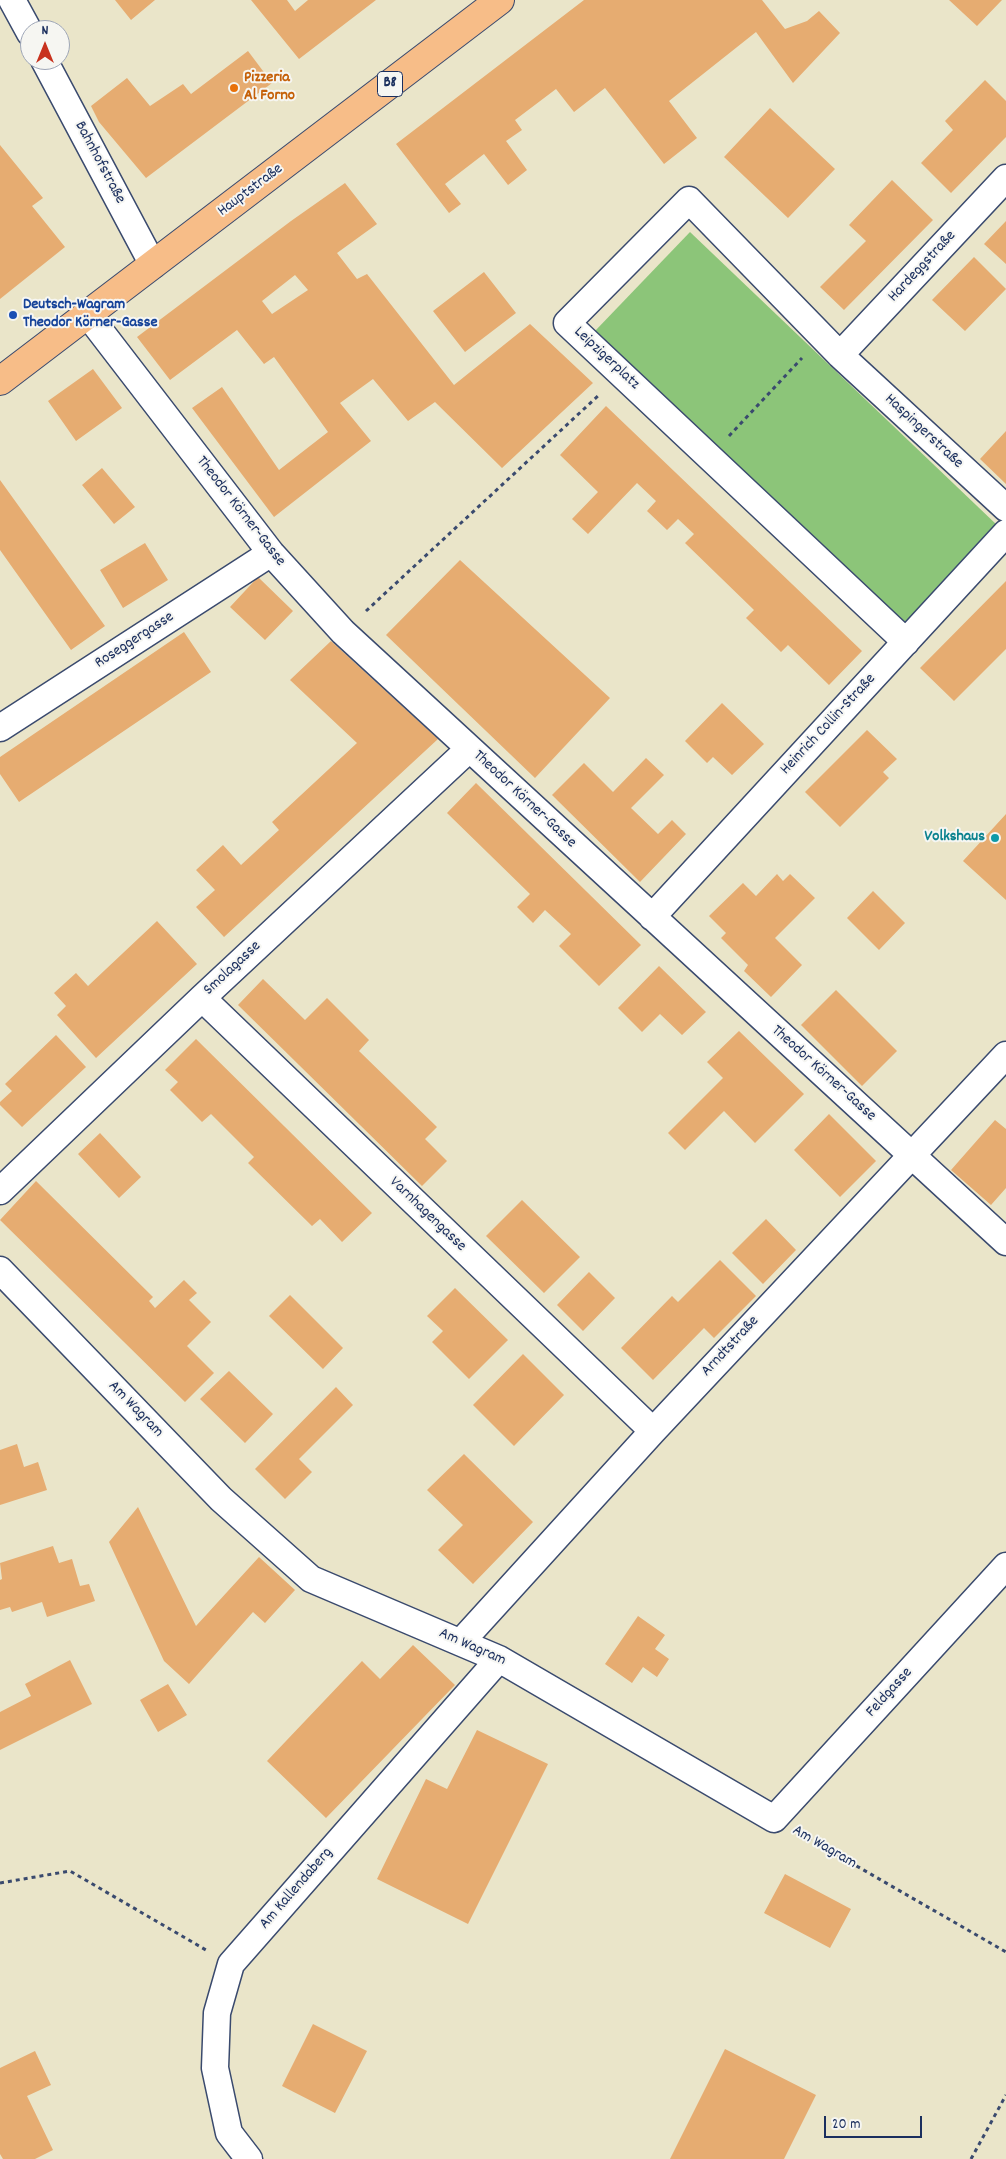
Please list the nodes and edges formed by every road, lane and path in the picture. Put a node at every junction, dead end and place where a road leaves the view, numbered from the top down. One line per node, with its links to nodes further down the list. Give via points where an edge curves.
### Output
1 (12, 0): 3 (street)
2 (500, 0): 6 (main road, Hauptstraße / B8)
3 (23, 20)
4 (49, 70): 6 (street, Bahnhofstraße)
5 (1006, 178): 9 (street, Hardeggstraße)
6 (153, 265): 7 (main road, Hauptstraße / B8)
7 (88, 315): 11 (main road, Hauptstraße / B8); 15 (street, Theodor Körner-Gasse)
8 (822, 337): 9 (street, Leipzigerplatz); 10 (street, Leipzigerplatz, via 689,200 567,322); 12 (path)
9 (840, 356): 13 (street, Haspingerstraße)
10 (622, 374): 12 (street, Leipzigerplatz); 16 (path)
11 (0, 381)
12 (710, 456): 17 (street, Leipzigerplatz)
13 (1006, 508)
14 (1006, 533): 17 (street, Heinrich Collin-Straße)
15 (270, 553): 16 (street, Theodor Körner-Gasse); 18 (street, Roseggergasse)
16 (343, 632): 19 (street, Theodor Körner-Gasse)
17 (906, 642): 20 (street, Heinrich Collin-Straße)
18 (0, 728)
19 (468, 749): 20 (street, Theodor Körner-Gasse); 21 (street, Smolagasse)
20 (652, 917): 23 (street, Theodor Körner-Gasse)
21 (202, 998): 24 (street, Smolagasse); 27 (street, Varnhagengasse)
22 (1006, 1055): 23 (street, Arndtstraße)
23 (911, 1154): 25 (street, Theodor Körner-Gasse); 27 (street, Arndtstraße)
24 (0, 1191)
25 (1006, 1242)
26 (0, 1270): 29 (street, Am Wagram, via 221,1499 311,1579)
27 (653, 1431): 29 (street, Arndtstraße)
28 (1006, 1566): 31 (street, Feldgasse)
29 (461, 1642): 30 (street, Am Wagram)
30 (499, 1659): 31 (street, Am Wagram); 34 (street, Am Kallendaberg)
31 (774, 1819): 33 (path, Am Wagram)
32 (0, 1883): 34 (path, via 70,1871)
33 (1006, 1952)
34 (230, 1964): 36 (street, Am Kallendaberg, via 217,2013 215,2068 229,2133)
35 (1006, 2095): 37 (path)
36 (249, 2159)
37 (971, 2159)

